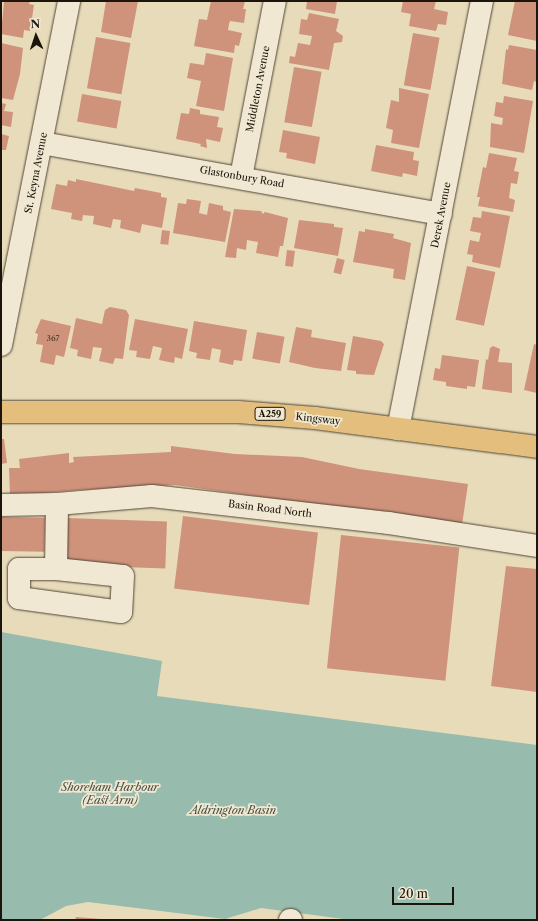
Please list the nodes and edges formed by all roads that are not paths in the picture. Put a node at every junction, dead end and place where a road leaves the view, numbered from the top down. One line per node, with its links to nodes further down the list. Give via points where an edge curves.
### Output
1 (69, 1): 4 (street, St. Keyna Avenue)
2 (275, 1): 5 (street, Middleton Avenue)
3 (482, 1): 6 (street, Derek Avenue)
4 (42, 143): 5 (street, Glastonbury Road); 7 (street, St. Keyna Avenue)
5 (241, 177): 6 (street, Glastonbury Road)
6 (441, 214): 9 (street, Derek Avenue)
7 (1, 345)
8 (1, 412): 9 (main road, Kingsway / A259, via 238,412 314,418)
9 (398, 429): 10 (main road, Kingsway / A259)
10 (537, 447)
11 (57, 504): 12 (street, Basin Road North); 13 (street, Basin Road North, via 152,496 389,523); 14 (street)
12 (1, 505)
13 (537, 546)
14 (56, 569)

